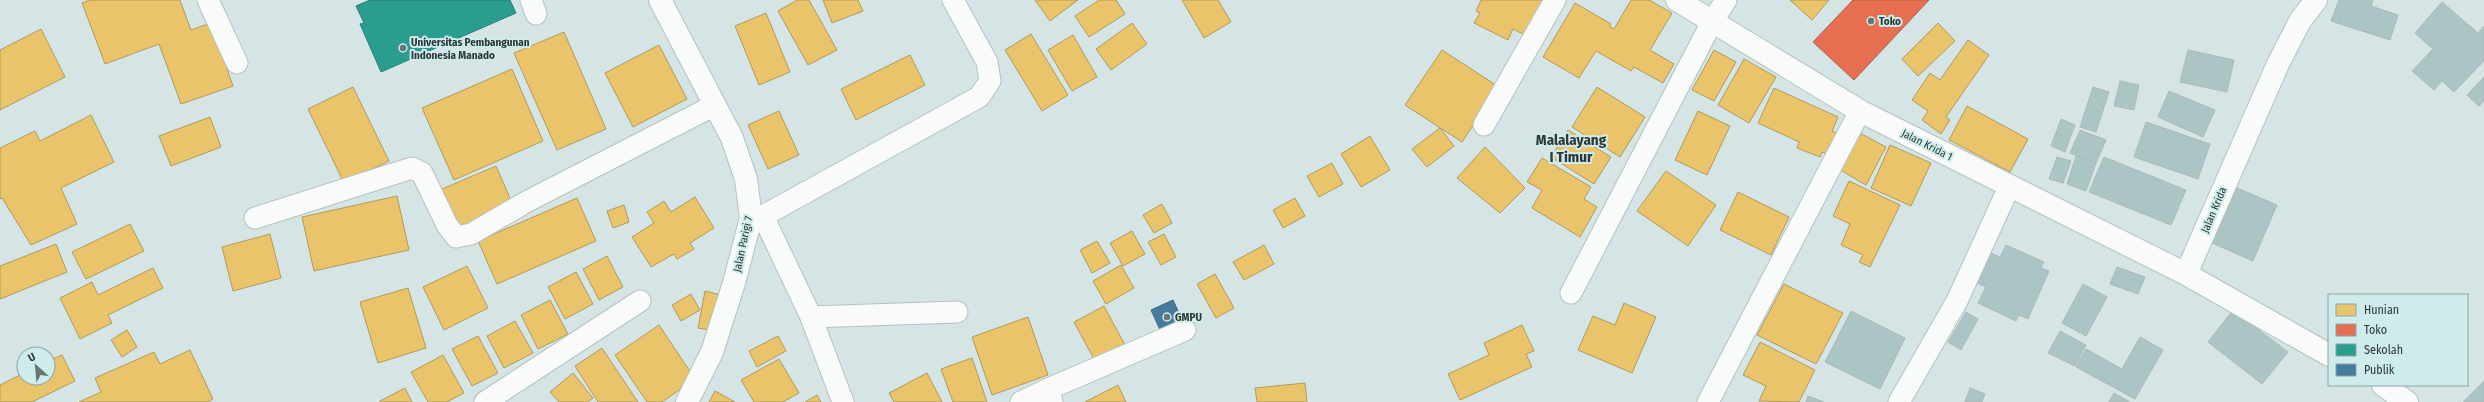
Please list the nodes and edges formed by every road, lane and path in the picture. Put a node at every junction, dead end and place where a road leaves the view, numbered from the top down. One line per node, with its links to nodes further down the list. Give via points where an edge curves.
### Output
1 (208, 0): 9 (street)
2 (660, 0): 10 (street, Jalan Parigi 7)
3 (953, 0): 14 (street, via 987,62 990,81 979,97)
4 (1555, 0): 12 (street)
5 (1677, 0): 8 (street, Jalan Krida 1)
6 (1726, 0): 8 (street)
7 (2316, 0): 16 (street, Jalan Krida, via 2300,21 2278,64)
8 (1712, 22): 11 (street, Jalan Krida 1); 17 (street)
9 (237, 63)
10 (715, 105): 14 (street, Jalan Parigi 7, via 741,160); 15 (street, via 464,236 456,237 446,225 422,173 412,168)
11 (1860, 111): 13 (street, Jalan Krida 1); 29 (street)
12 (1484, 125)
13 (2009, 187): 16 (street, Jalan Krida 1); 30 (street, via 1957,301)
14 (757, 217): 20 (street); 26 (street, Jalan Parigi 7, via 712,352)
15 (255, 218)
16 (2186, 274): 22 (street)
17 (1571, 293)
18 (640, 301): 25 (street)
19 (957, 312): 20 (street)
20 (811, 317): 27 (street)
21 (1185, 330): 24 (street)
22 (2328, 354)
23 (2384, 386): 31 (street)
24 (1049, 396): 28 (street)
25 (485, 402)
26 (687, 402)
27 (843, 402)
28 (1021, 402)
29 (1708, 402)
30 (1899, 402)
31 (2407, 402)

